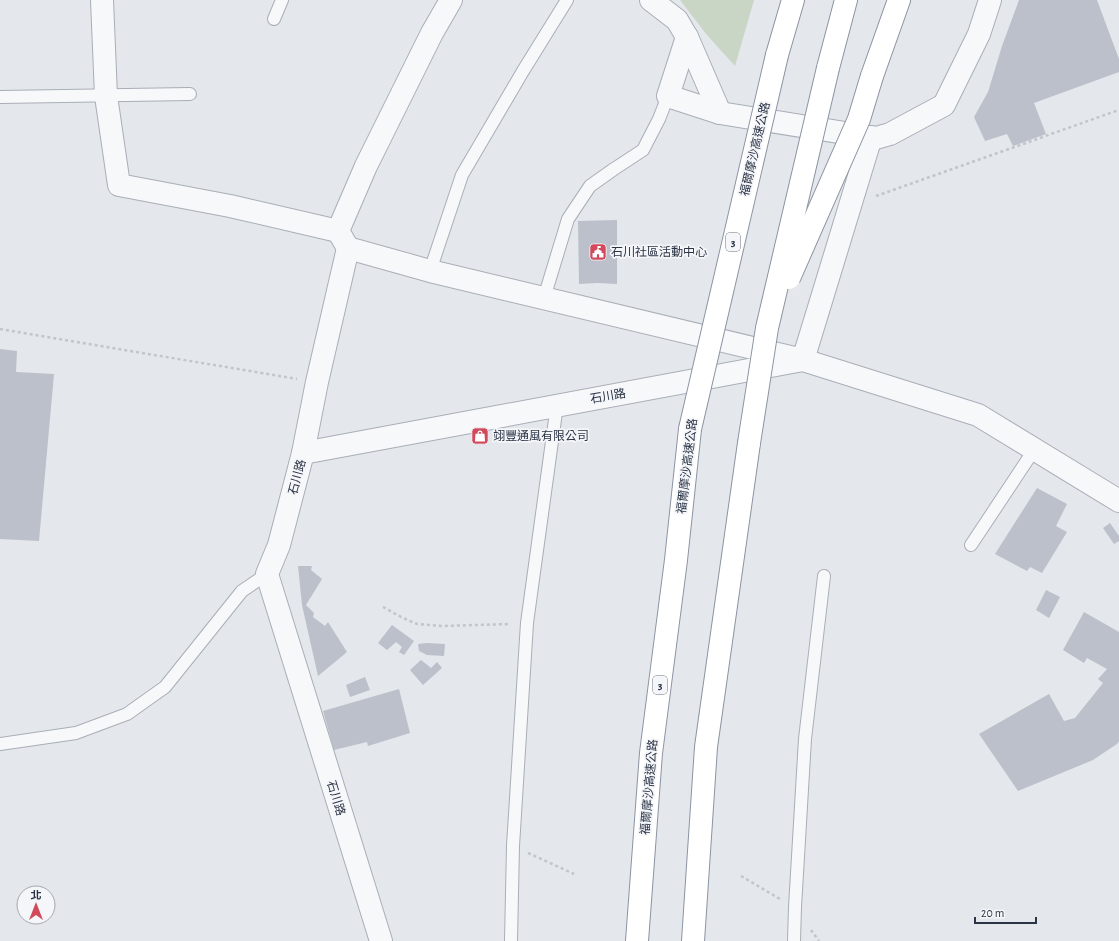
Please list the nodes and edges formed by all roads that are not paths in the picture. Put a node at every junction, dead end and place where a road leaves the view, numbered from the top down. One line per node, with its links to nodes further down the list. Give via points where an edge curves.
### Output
1 (102, 0): 13 (street)
2 (282, 0): 10 (lane)
3 (451, 0): 18 (street, via 366,166)
4 (567, 0): 19 (lane, via 462,175)
5 (651, 0): 11 (street, via 678,20)
6 (793, 0): 33 (highway, 福爾摩沙高速公路 / 3, bridge, via 777,55 690,429 651,753)
7 (846, 0): 21 (highway, bridge)
8 (899, 0): 21 (highway, bridge, via 859,119)
9 (990, 0): 17 (street, via 979,34 944,105 890,134)
10 (274, 19)
11 (687, 36): 14 (street); 16 (street)
12 (190, 94): 13 (lane)
13 (106, 96): 15 (lane); 18 (street, via 118,185 230,206)
14 (668, 96): 16 (street); 20 (lane, via 643,150 590,186 568,219)
15 (0, 97)
16 (720, 113): 17 (street)
17 (871, 137): 22 (street)
18 (343, 239): 19 (street); 25 (street)
19 (430, 271): 20 (street)
20 (544, 298): 22 (street)
21 (767, 328): 34 (highway, bridge, via 706,746)
22 (803, 360): 23 (street, 石川路); 24 (street, via 978,415)
23 (557, 405): 25 (street, 石川路); 32 (lane, via 527,624 513,846)
24 (1034, 450): 26 (street); 27 (lane)
25 (303, 452): 28 (street, 石川路, via 279,545)
26 (1119, 501)
27 (971, 545)
28 (267, 574): 30 (lane, via 242,591 165,686 127,714 76,733); 31 (street, 石川路)
29 (824, 576): 35 (lane, via 805,740)
30 (0, 744)
31 (381, 941)
32 (511, 941)
33 (637, 941)
34 (693, 941)
35 (794, 941)

